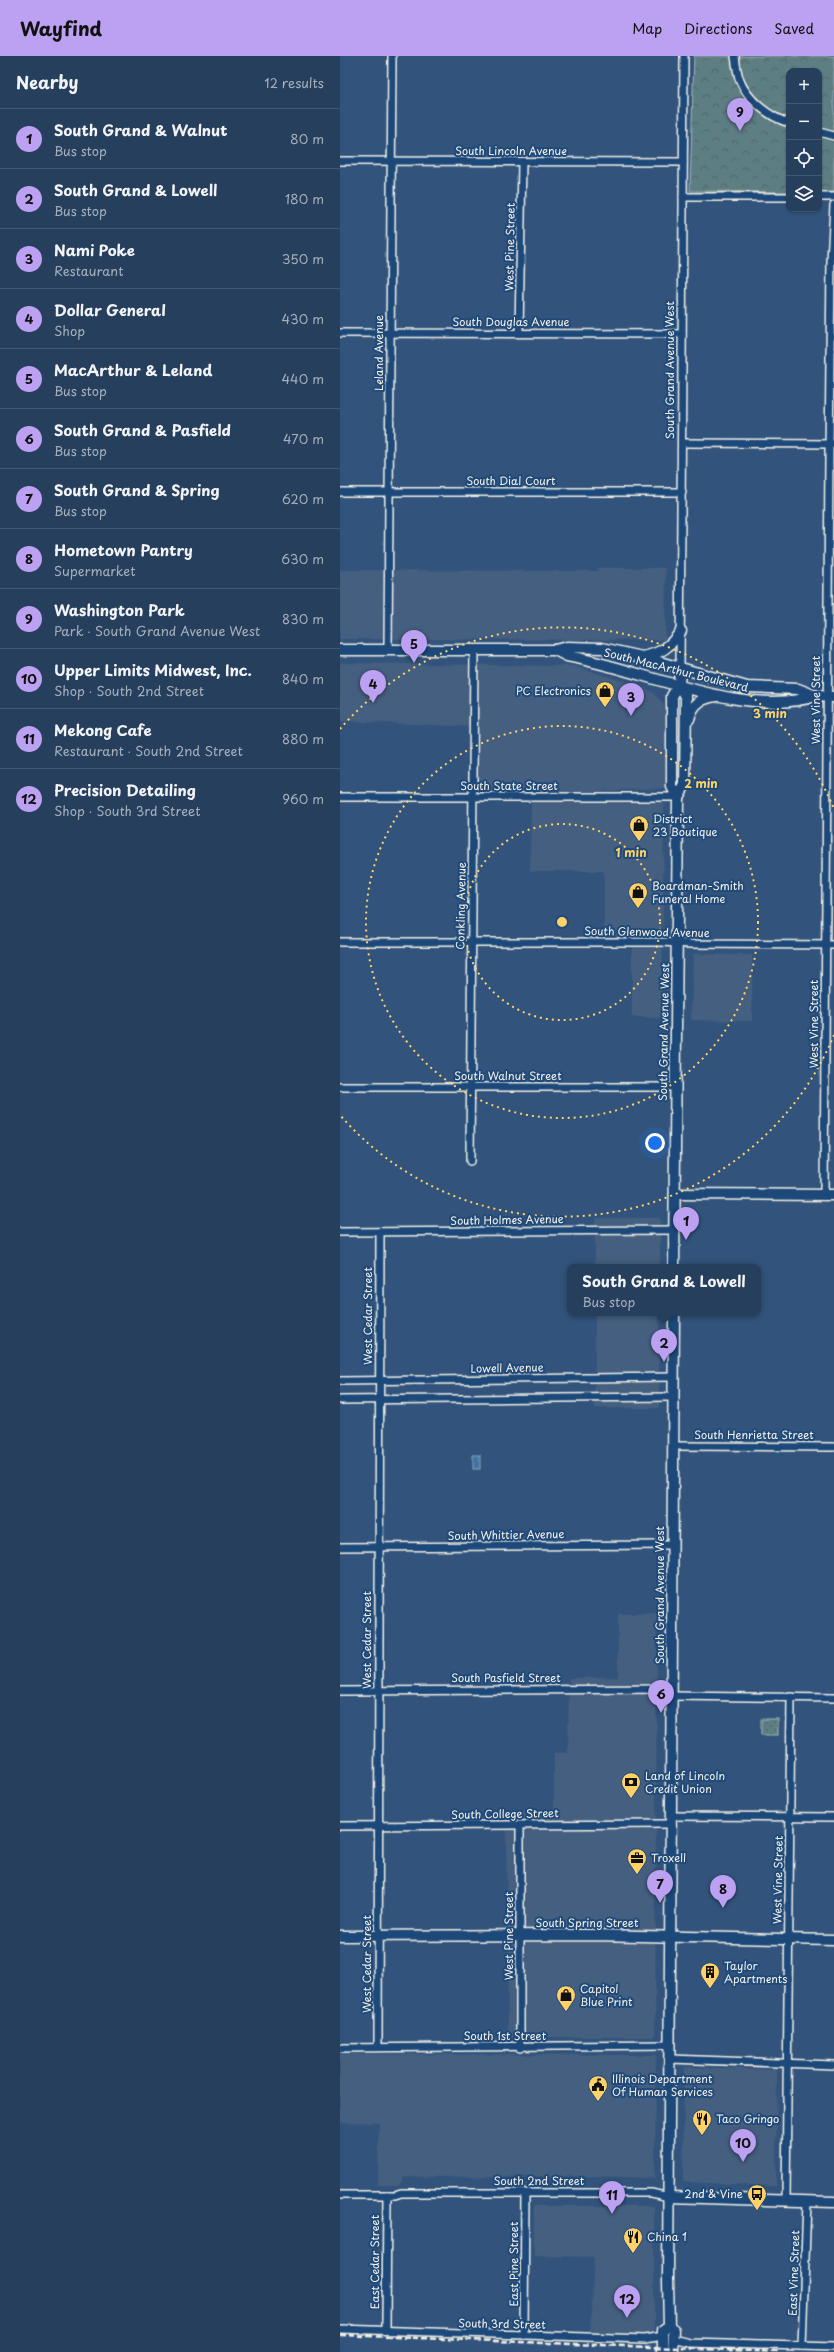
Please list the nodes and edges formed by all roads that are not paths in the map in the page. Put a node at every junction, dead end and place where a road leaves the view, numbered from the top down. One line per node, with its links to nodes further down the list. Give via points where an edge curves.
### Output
1 (392, 56): 8 (street, Leland Avenue)
2 (684, 56): 10 (street, South Grand Avenue West)
3 (735, 56): 4 (street, via 740,81 752,98 768,113)
4 (786, 122)
5 (822, 133): 6 (street)
6 (834, 136)
7 (340, 161): 8 (street, South Lincoln Avenue)
8 (390, 161): 9 (street, South Lincoln Avenue); 17 (street, Leland Avenue)
9 (522, 162): 10 (street, South Lincoln Avenue); 18 (street, West Pine Street)
10 (683, 162): 11 (street, South Grand Avenue West)
11 (683, 197): 12 (street); 19 (street, South Grand Avenue West)
12 (786, 197)
13 (822, 197): 14 (street)
14 (834, 197)
15 (834, 205): 21 (street, West Vine Street, via 831,261)
16 (340, 333): 17 (street, South Douglas Avenue)
17 (390, 333): 18 (street, South Douglas Avenue); 23 (street, Leland Avenue)
18 (519, 333): 19 (street, South Douglas Avenue)
19 (682, 334): 20 (street, South Grand Avenue West)
20 (682, 443): 21 (street); 24 (street, South Grand Avenue West)
21 (832, 444): 35 (street, West Vine Street)
22 (340, 492): 23 (street, South Dial Court)
23 (389, 492): 24 (street, South Dial Court); 28 (street, Leland Avenue)
24 (682, 492): 25 (street, South Grand Avenue West)
25 (681, 631): 30 (main road, via 673,643 662,652); 31 (street, South Grand Avenue West)
26 (340, 650): 28 (main road, South MacArthur Boulevard)
27 (555, 650): 29 (main road, South MacArthur Boulevard); 30 (main road, South MacArthur Boulevard, via 586,647); 32 (main road, South MacArthur Boulevard, via 568,656)
28 (388, 651): 29 (main road, South MacArthur Boulevard)
29 (474, 651): 39 (street, Conkling Avenue)
30 (642, 657): 31 (main road, South MacArthur Boulevard)
31 (680, 669): 32 (main road, South Grand Avenue West); 34 (main road, South MacArthur Boulevard, via 747,687 798,689)
32 (679, 684): 33 (main road, South MacArthur Boulevard); 36 (main road, South Grand Avenue West, via 686,696); 37 (main road, South Grand Avenue West, via 672,696 671,716 672,787)
33 (720, 696): 34 (main road, South MacArthur Boulevard, via 767,703 798,702); 36 (main road, via 697,702 691,711)
34 (816, 696): 35 (main road, South MacArthur Boulevard)
35 (831, 697): 43 (street, West Vine Street)
36 (686, 735): 37 (main road, South Grand Avenue West, via 685,784)
37 (678, 796): 39 (street, South State Street); 42 (main road, South Grand Avenue West)
38 (340, 797): 39 (street, South State Street)
39 (472, 797): 41 (street, Conkling Avenue)
40 (340, 942): 41 (street, South Glenwood Avenue)
41 (471, 942): 42 (street, South Glenwood Avenue); 47 (street, Conkling Avenue)
42 (677, 942): 43 (street, South Glenwood Avenue); 46 (main road, South Grand Avenue West)
43 (825, 945): 44 (street, South Glenwood Avenue); 50 (street, West Vine Street)
44 (834, 946)
45 (340, 1087): 47 (street, South Walnut Street)
46 (676, 1087): 47 (street, South Walnut Street); 49 (main road, South Grand Avenue West)
47 (470, 1088): 48 (street, Conkling Avenue)
48 (470, 1161)
49 (675, 1194): 50 (main road); 51 (main road, South Grand Avenue West)
50 (829, 1195)
51 (674, 1230): 53 (street, South Holmes Avenue); 54 (main road, South Grand Avenue West)
52 (340, 1232): 53 (street, South Holmes Avenue)
53 (380, 1232): 57 (street, West Cedar Street)
54 (674, 1264)
55 (674, 1316): 56 (main road, South Grand Avenue West)
56 (674, 1377): 57 (street, Lowell Avenue); 59 (main road, South Grand Avenue West)
57 (379, 1380): 58 (street, Lowell Avenue); 60 (street, West Cedar Street)
58 (340, 1381)
59 (674, 1397): 60 (street); 62 (main road, South Grand Avenue West)
60 (379, 1399): 61 (street); 66 (street, West Cedar Street)
61 (340, 1400)
62 (673, 1446): 63 (street, South Henrietta Street); 64 (main road, South Grand Avenue West)
63 (834, 1446)
64 (673, 1545): 66 (street, South Whittier Avenue); 69 (main road, South Grand Avenue West)
65 (340, 1547): 66 (street, South Whittier Avenue)
66 (378, 1547): 67 (street, West Cedar Street)
67 (378, 1690): 68 (street, South Pasfield Street); 69 (street, South Pasfield Street); 77 (street, West Cedar Street)
68 (340, 1691)
69 (672, 1692): 70 (street, South Pasfield Street); 74 (main road, South Grand Avenue West)
70 (791, 1698): 71 (street, South Pasfield Street); 72 (street, West Vine Street)
71 (834, 1698)
72 (790, 1817): 73 (street, South College Street); 74 (street, South College Street); 82 (street, West Vine Street)
73 (834, 1817)
74 (671, 1820): 75 (street, South College Street); 81 (main road, South Grand Avenue West)
75 (520, 1825): 77 (street, South College Street); 78 (street, West Pine Street)
76 (340, 1826): 77 (street, South College Street)
77 (377, 1826): 80 (street, West Cedar Street)
78 (520, 1935): 80 (main road, South Spring Street); 81 (main road, South Spring Street); 87 (street, West Pine Street)
79 (340, 1936): 80 (main road, South Spring Street)
80 (378, 1936): 85 (street, West Cedar Street)
81 (670, 1936): 82 (main road, South Spring Street); 84 (main road, South Grand Avenue West)
82 (789, 1938): 83 (main road, South Spring Street); 89 (street, West Vine Street)
83 (834, 1940)
84 (670, 2045): 87 (street, South 1st Street); 88 (main road, South Grand Avenue West)
85 (378, 2047): 86 (street, South 1st Street); 87 (street, South 1st Street)
86 (340, 2048)
87 (520, 2048)
88 (670, 2058): 89 (street); 94 (main road, South Grand Avenue West)
89 (788, 2063): 90 (street); 95 (street)
90 (834, 2065)
91 (525, 2194): 93 (street, South 2nd Street); 94 (street, South 2nd Street, via 652,2193); 101 (street, East Pine Street)
92 (340, 2195): 93 (street, South 2nd Street)
93 (387, 2195): 100 (street, East Cedar Street)
94 (669, 2197): 95 (main road, South 2nd Street); 98 (main road, South Grand Avenue West)
95 (786, 2201): 96 (main road, South 2nd Street)
96 (807, 2202): 97 (main road, South 2nd Street); 104 (street, East Vine Street)
97 (834, 2202)
98 (669, 2326): 102 (main road, via 663,2330); 103 (main road, via 674,2330)
99 (340, 2329): 100 (street, South 3rd Street)
100 (386, 2330): 101 (street, South 3rd Street)
101 (524, 2334): 102 (street, South 3rd Street, via 645,2339)
102 (663, 2336): 106 (main road)
103 (674, 2339): 104 (street, via 690,2343); 107 (main road)
104 (802, 2346): 105 (street)
105 (834, 2347)
106 (663, 2352)
107 (674, 2352)

